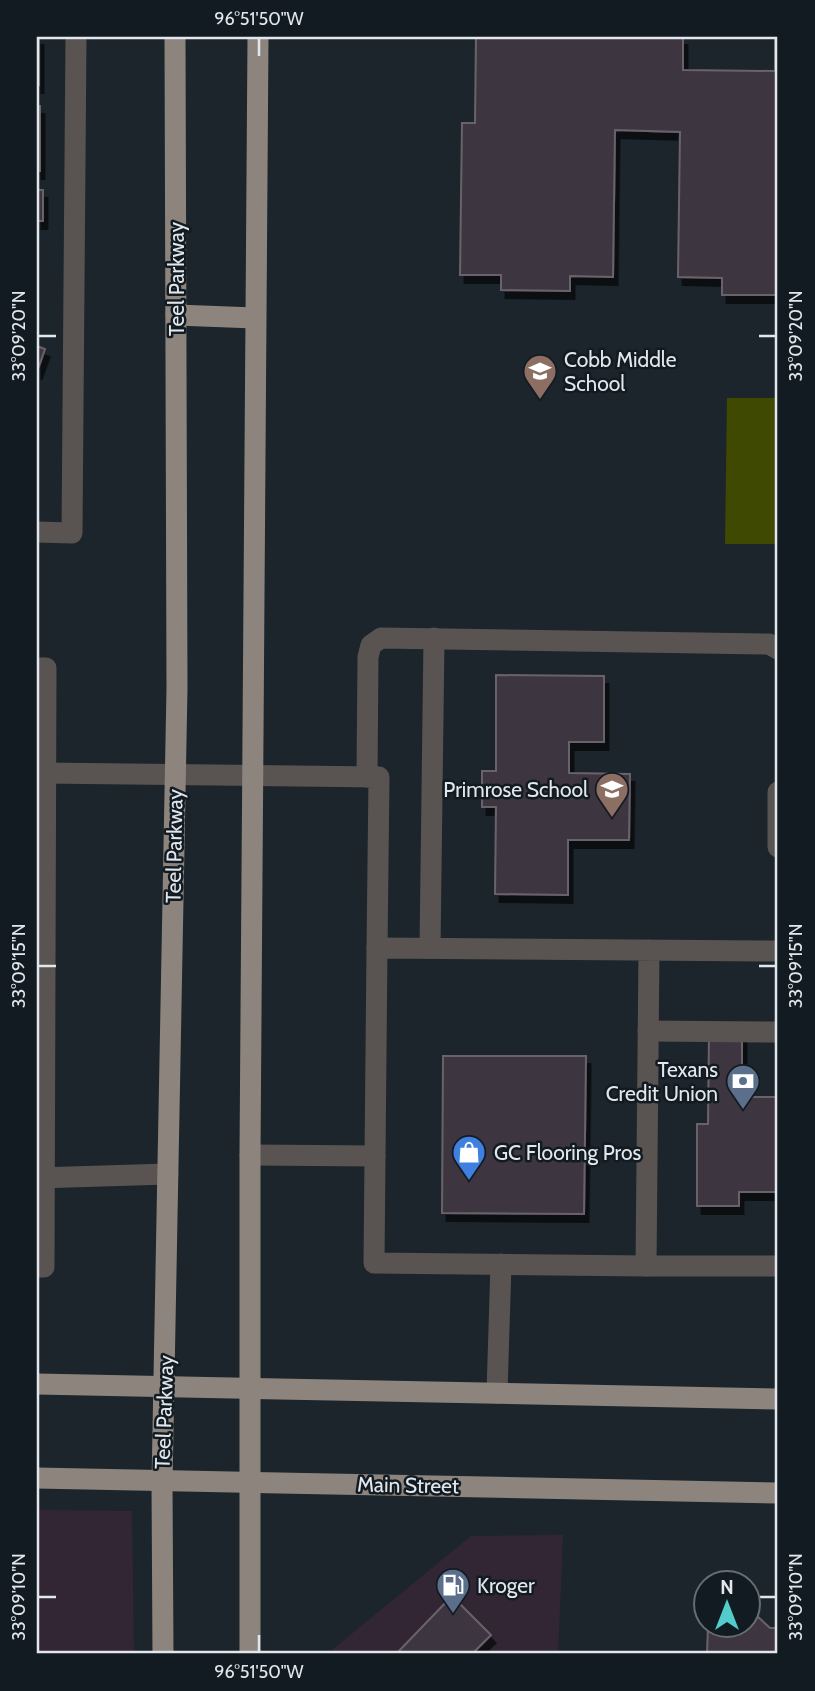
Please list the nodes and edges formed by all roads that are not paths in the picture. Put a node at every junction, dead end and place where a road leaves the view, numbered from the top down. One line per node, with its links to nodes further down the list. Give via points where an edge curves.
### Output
1 (76, 37): 6 (lane, via 72,533)
2 (175, 37): 4 (main road, Teel Parkway)
3 (258, 37): 5 (main road)
4 (176, 315): 5 (main road); 11 (main road, Teel Parkway)
5 (255, 318): 12 (main road)
6 (37, 532)
7 (435, 638): 8 (lane, via 769,644); 13 (lane, via 381,639 371,645); 19 (lane)
8 (778, 649)
9 (37, 668): 10 (lane, via 46,668)
10 (44, 773): 11 (lane); 15 (lane)
11 (176, 776): 12 (lane); 26 (main road, Teel Parkway)
12 (253, 777): 13 (lane); 24 (main road)
13 (367, 777): 18 (lane, via 379,777)
14 (778, 792): 16 (lane)
15 (41, 845): 17 (lane)
16 (778, 847)
17 (41, 928): 27 (lane)
18 (377, 947): 19 (lane); 25 (lane)
19 (430, 948): 20 (lane)
20 (649, 950): 21 (lane); 22 (lane)
21 (778, 951)
22 (648, 1031): 23 (lane); 30 (lane)
23 (778, 1032)
24 (250, 1155): 25 (lane); 34 (main road)
25 (375, 1156): 28 (lane, via 374,1263)
26 (168, 1174): 27 (lane); 33 (main road, Teel Parkway)
27 (41, 1178): 29 (lane, via 44,1266)
28 (501, 1264): 30 (lane); 35 (lane)
29 (37, 1266)
30 (646, 1266): 31 (lane)
31 (778, 1266)
32 (37, 1384): 33 (main road)
33 (166, 1387): 34 (main road); 38 (main road, Teel Parkway)
34 (250, 1389): 35 (main road); 39 (main road)
35 (497, 1393): 36 (main road)
36 (778, 1399)
37 (37, 1479): 38 (main road, Main Street)
38 (162, 1483): 39 (main road, Main Street); 41 (main road, Teel Parkway)
39 (250, 1483): 40 (main road, Main Street); 42 (main road)
40 (778, 1493)
41 (163, 1654)
42 (250, 1654)

